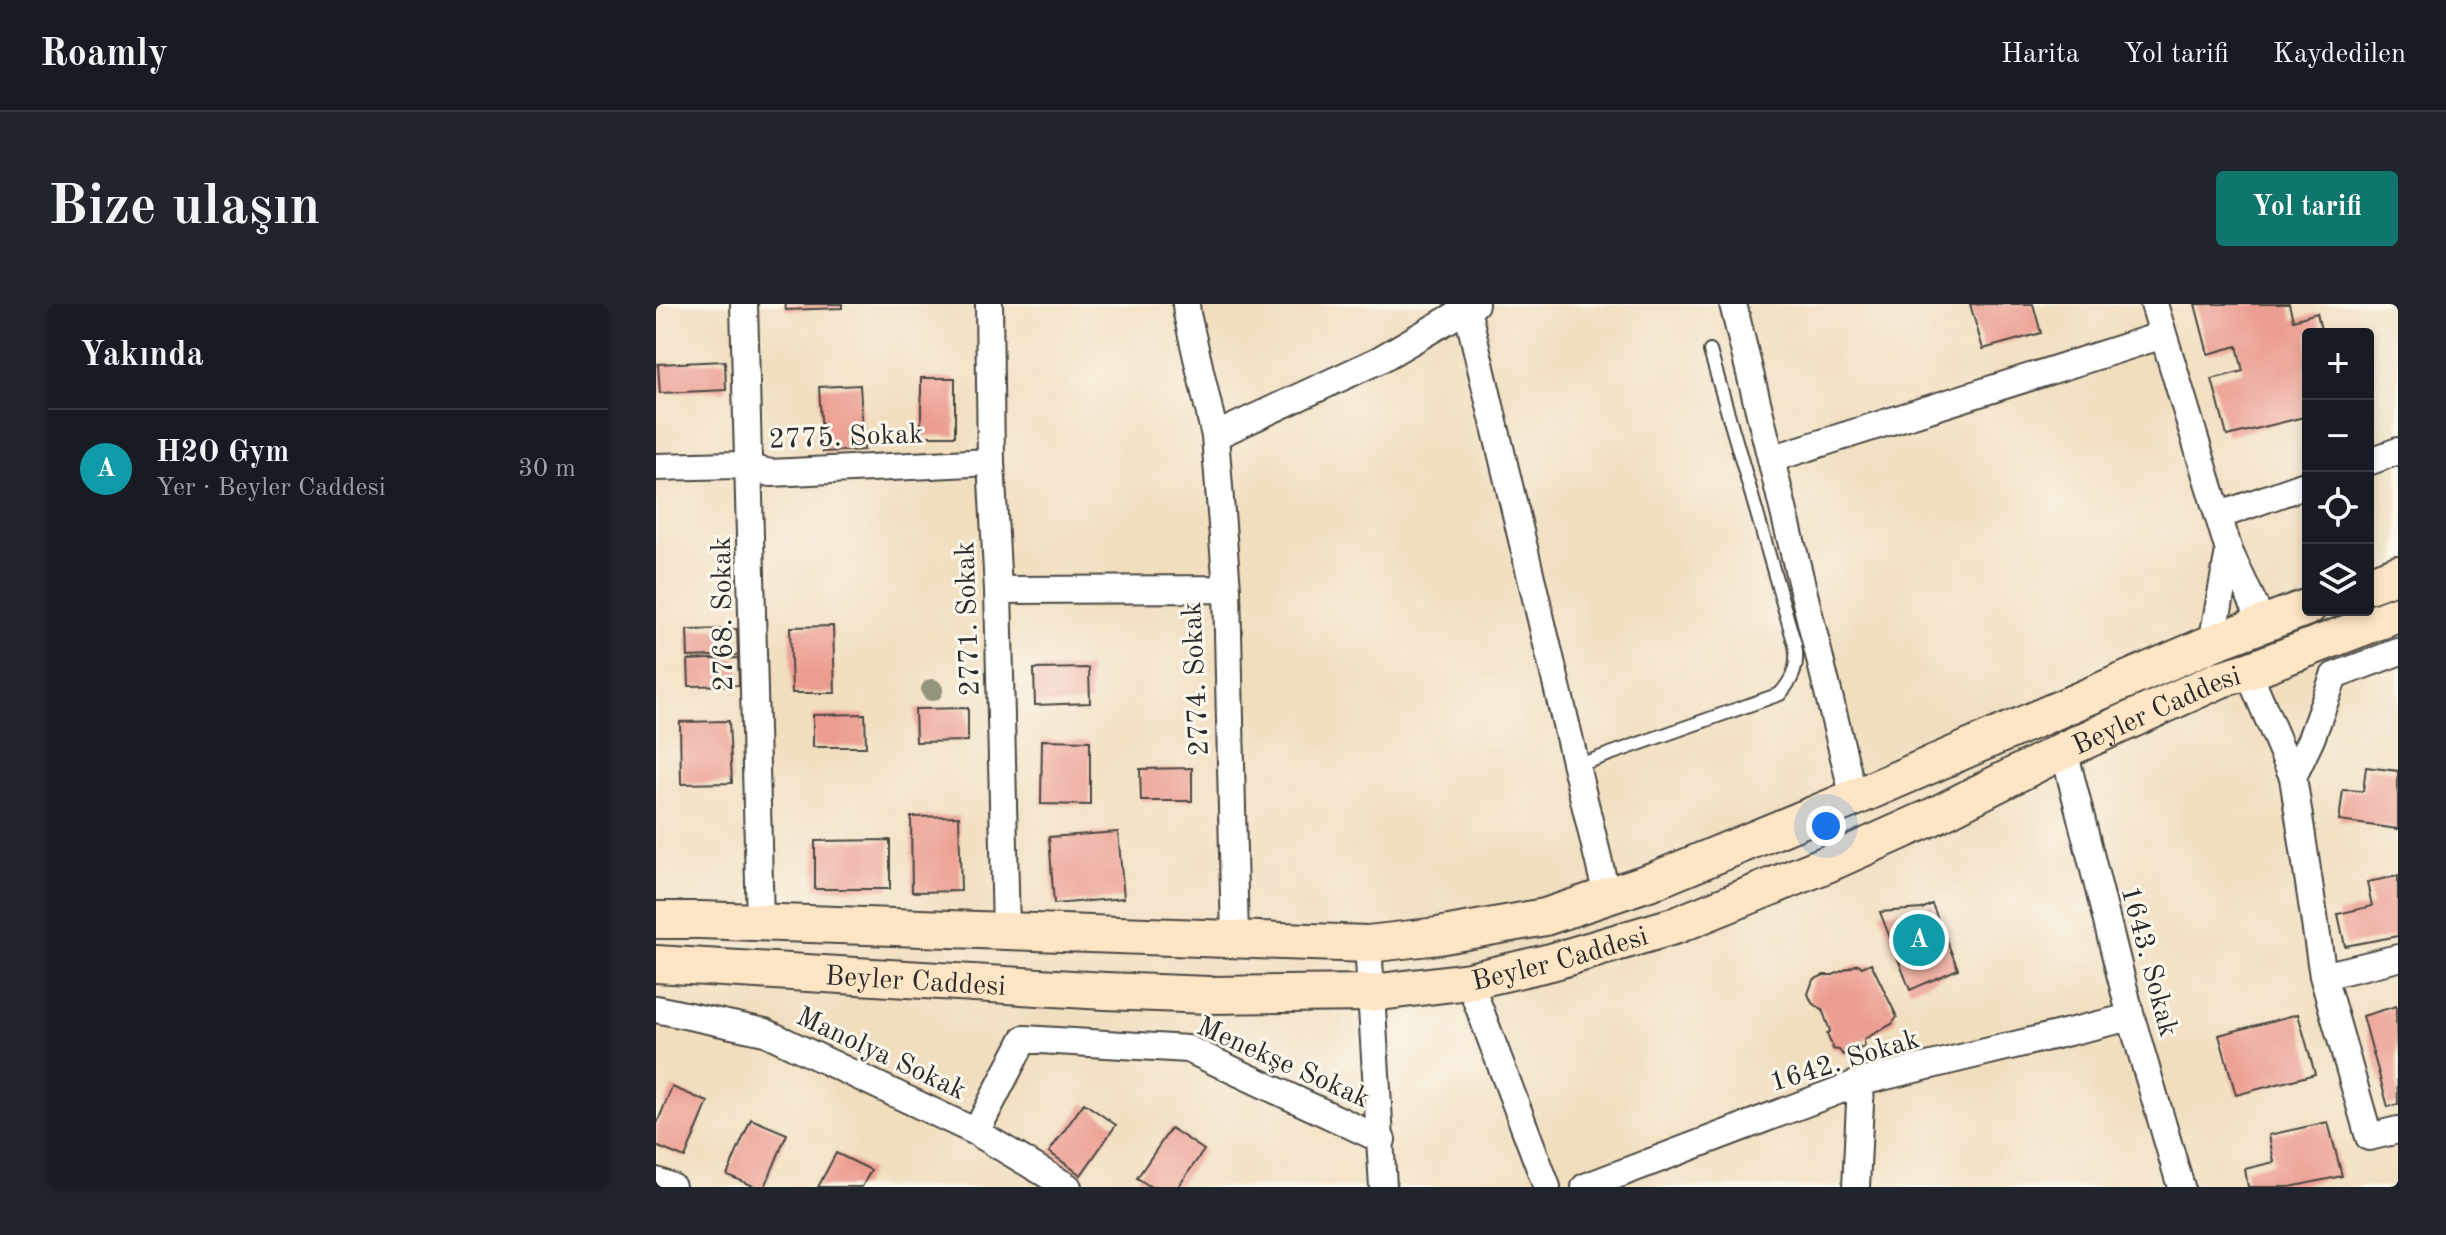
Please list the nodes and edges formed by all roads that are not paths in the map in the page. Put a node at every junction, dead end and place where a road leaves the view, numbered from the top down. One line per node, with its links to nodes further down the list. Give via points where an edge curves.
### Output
1 (744, 304): 15 (street, 2768. Sokak)
2 (989, 304): 13 (street, 2771. Sokak)
3 (1186, 304): 9 (street)
4 (1733, 304): 11 (street)
5 (2154, 304): 7 (street)
6 (1471, 306): 9 (street, via 1379,360); 31 (street)
7 (2163, 335): 11 (street); 17 (street)
8 (1710, 351): 31 (lane, via 1795,645 1795,670 1780,694)
9 (1215, 436): 21 (street)
10 (2398, 451): 12 (street)
11 (1771, 459): 33 (street)
12 (2374, 460)
13 (991, 462): 15 (street, 2775. Sokak, via 771,473); 22 (street, 2771. Sokak)
14 (656, 467): 15 (street, 2775. Sokak)
15 (749, 468): 36 (street, 2768. Sokak)
16 (2302, 486): 17 (street)
17 (2218, 516): 18 (street)
18 (2229, 551): 25 (street); 26 (street)
19 (2398, 574): 20 (main road)
20 (2374, 583)
21 (1227, 589): 22 (street, 2774. Sokak); 38 (street, 2774. Sokak)
22 (998, 590): 37 (street, 2771. Sokak)
23 (2302, 609): 25 (main road, Beyler Caddesi)
24 (2398, 614): 28 (main road, Beyler Caddesi)
25 (2263, 624): 26 (main road, Beyler Caddesi); 28 (main road)
26 (2212, 643): 28 (main road); 29 (main road, Beyler Caddesi)
27 (2398, 652): 32 (street, via 2334,676)
28 (2247, 670): 30 (main road, Beyler Caddesi); 32 (street)
29 (2048, 714): 30 (main road); 33 (main road, Beyler Caddesi)
30 (2064, 750): 43 (main road, Beyler Caddesi, via 1932,817 1677,925); 46 (street, 1643. Sokak)
31 (1576, 766): 34 (street)
32 (2293, 777): 42 (street)
33 (1854, 798): 34 (main road, Beyler Caddesi)
34 (1607, 896): 39 (main road, Beyler Caddesi, via 1545,917)
35 (656, 920): 36 (main road, Beyler Caddesi)
36 (760, 922): 37 (main road, Beyler Caddesi)
37 (1006, 931): 38 (main road, Beyler Caddesi)
38 (1235, 940): 39 (main road, Beyler Caddesi)
39 (1368, 944): 44 (street)
40 (2398, 958): 42 (street)
41 (656, 964): 44 (main road, Beyler Caddesi, via 1120,992)
42 (2323, 976): 48 (street, via 2369,1137)
43 (1469, 981): 44 (main road, Beyler Caddesi); 55 (street)
44 (1372, 993): 50 (street)
45 (656, 1009): 49 (street, Manolya Sokak, via 765,1032)
46 (2131, 1017): 47 (street, 1642. Sokak); 58 (street, 1643. Sokak)
47 (1861, 1082): 56 (street, 1642. Sokak); 57 (street)
48 (2398, 1130)
49 (976, 1132): 50 (street, Menekşe Sokak, via 1024,1039 1188,1049); 53 (street, Manolya Sokak)
50 (1382, 1140): 54 (street)
51 (656, 1181): 52 (street)
52 (672, 1187)
53 (1068, 1187)
54 (1383, 1187)
55 (1547, 1187)
56 (1585, 1187)
57 (1856, 1187)
58 (2181, 1187)

